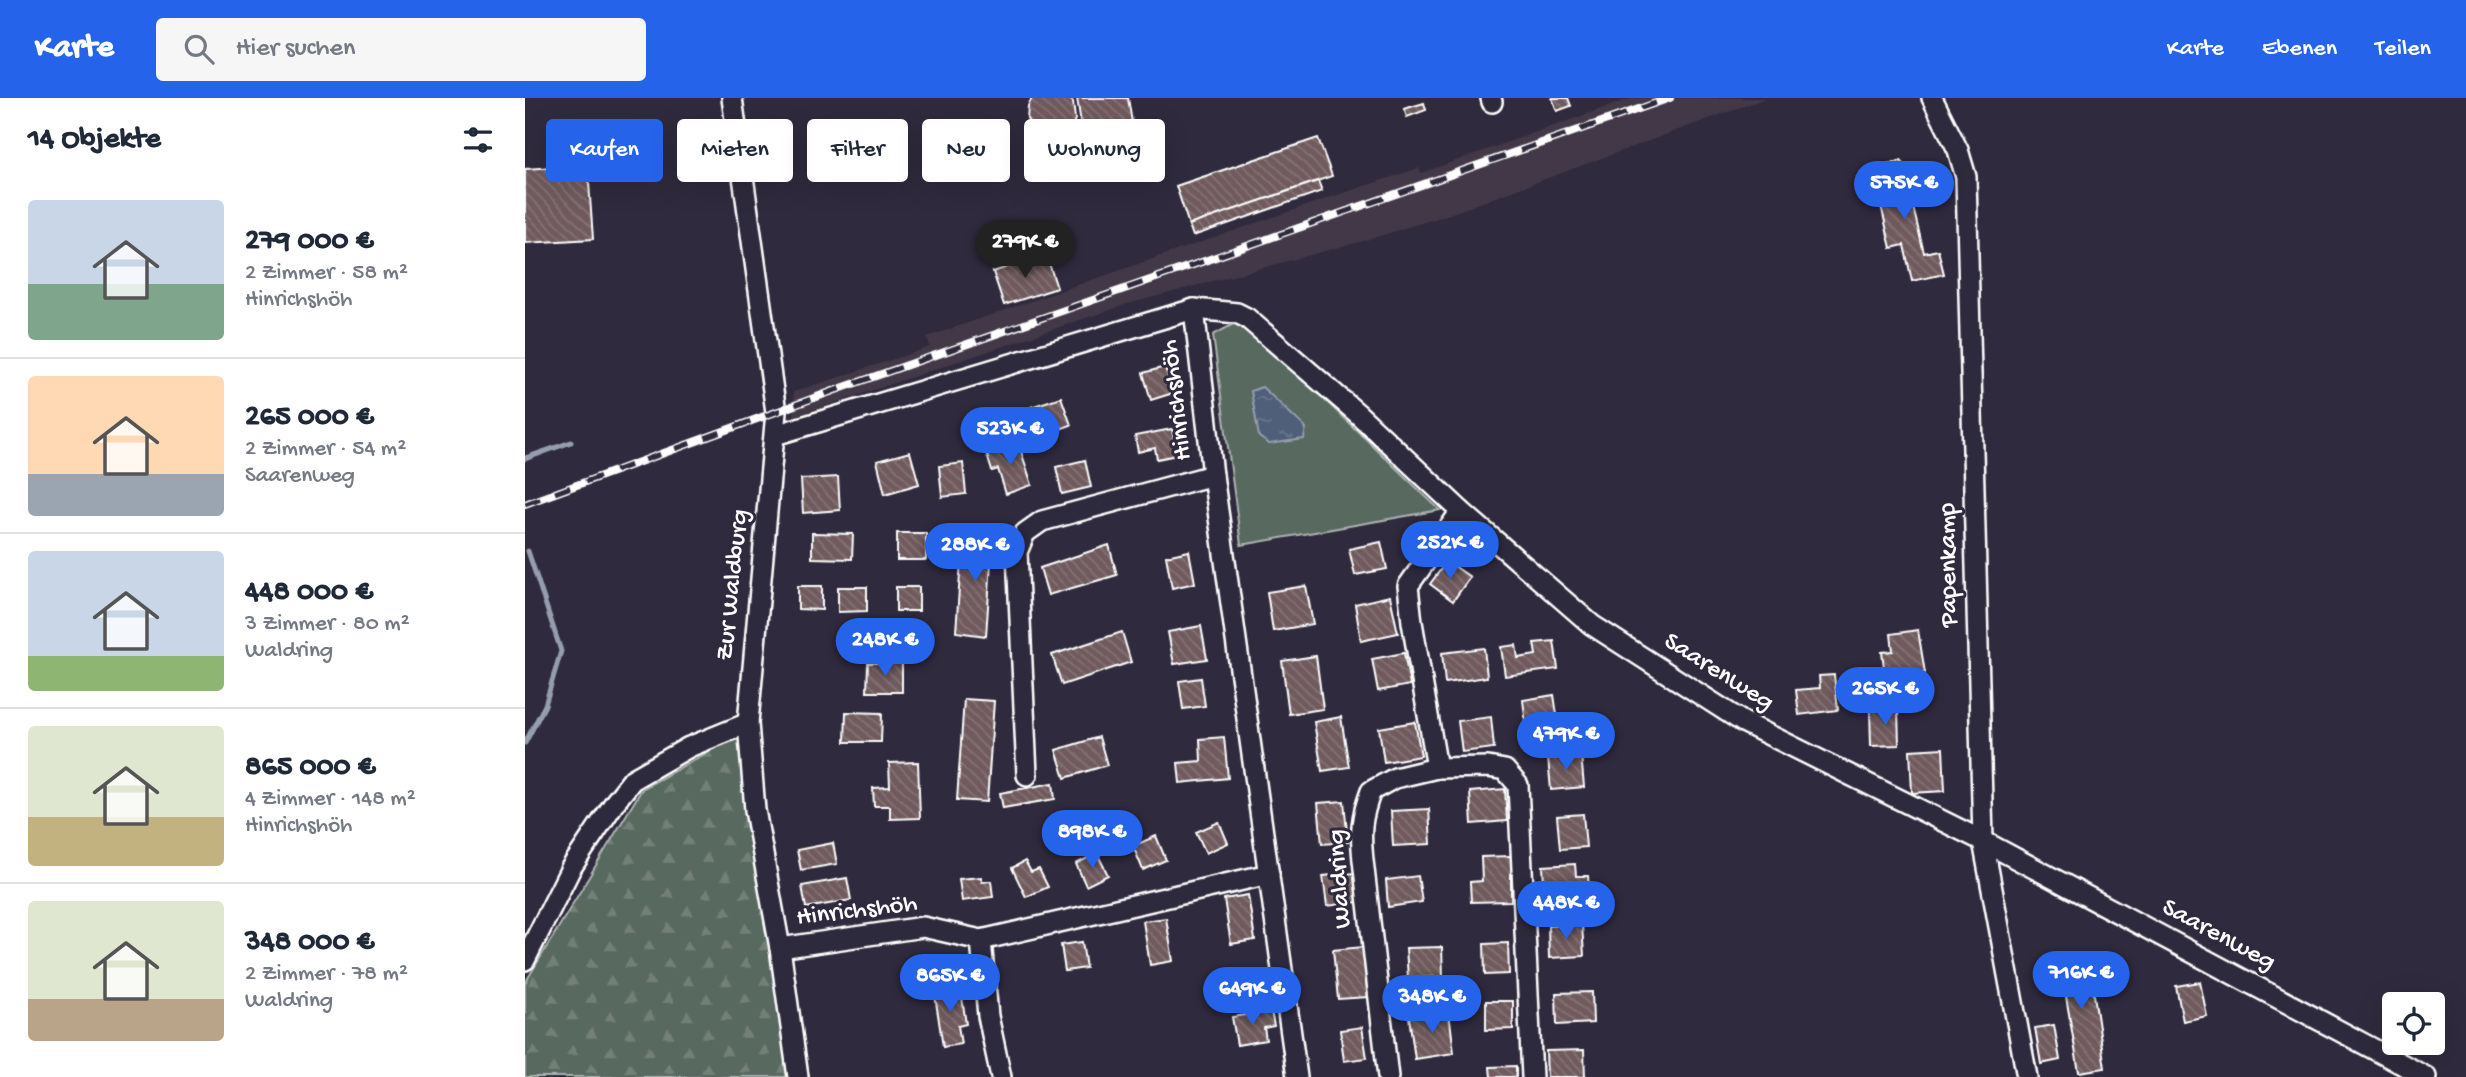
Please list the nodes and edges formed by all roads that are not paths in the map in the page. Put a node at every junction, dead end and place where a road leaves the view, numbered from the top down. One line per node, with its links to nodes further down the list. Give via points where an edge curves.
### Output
1 (732, 98): 4 (street, Zur Waldburg, via 776,412)
2 (1932, 98): 10 (street, Papenkamp, via 1958,150 1968,205)
3 (1193, 309): 4 (street, Hinrichshöh); 5 (street, Hinrichshöh); 6 (street, Saarenweg, via 1247,318)
4 (775, 435): 7 (street, Zur Waldburg)
5 (1213, 475): 9 (street, via 1042,522 1025,533 1017,552); 11 (street, Hinrichshöh)
6 (1461, 511): 8 (street, via 1408,586); 10 (street, Saarenweg, via 1592,625 1743,722)
7 (748, 723): 13 (street, Zur Waldburg, via 755,810); 14 (street, via 689,747 633,779 571,868)
8 (1437, 768): 18 (street, Waldring, via 1395,778 1371,791 1360,830); 19 (street, Waldring, via 1496,768 1505,770 1518,785)
9 (1027, 775)
10 (1983, 841): 20 (street, Papenkamp); 21 (street, Saarenweg)
11 (1269, 874): 12 (street, Hinrichshöh); 17 (street, Hinrichshöh)
12 (981, 940): 13 (street, Hinrichshöh, via 923,927); 16 (street, via 988,1016)
13 (780, 948): 15 (street, Zur Waldburg)
14 (525, 960)
15 (799, 1077)
16 (1001, 1077)
17 (1297, 1077)
18 (1388, 1077)
19 (1532, 1077)
20 (2027, 1077)
21 (2426, 1077)

